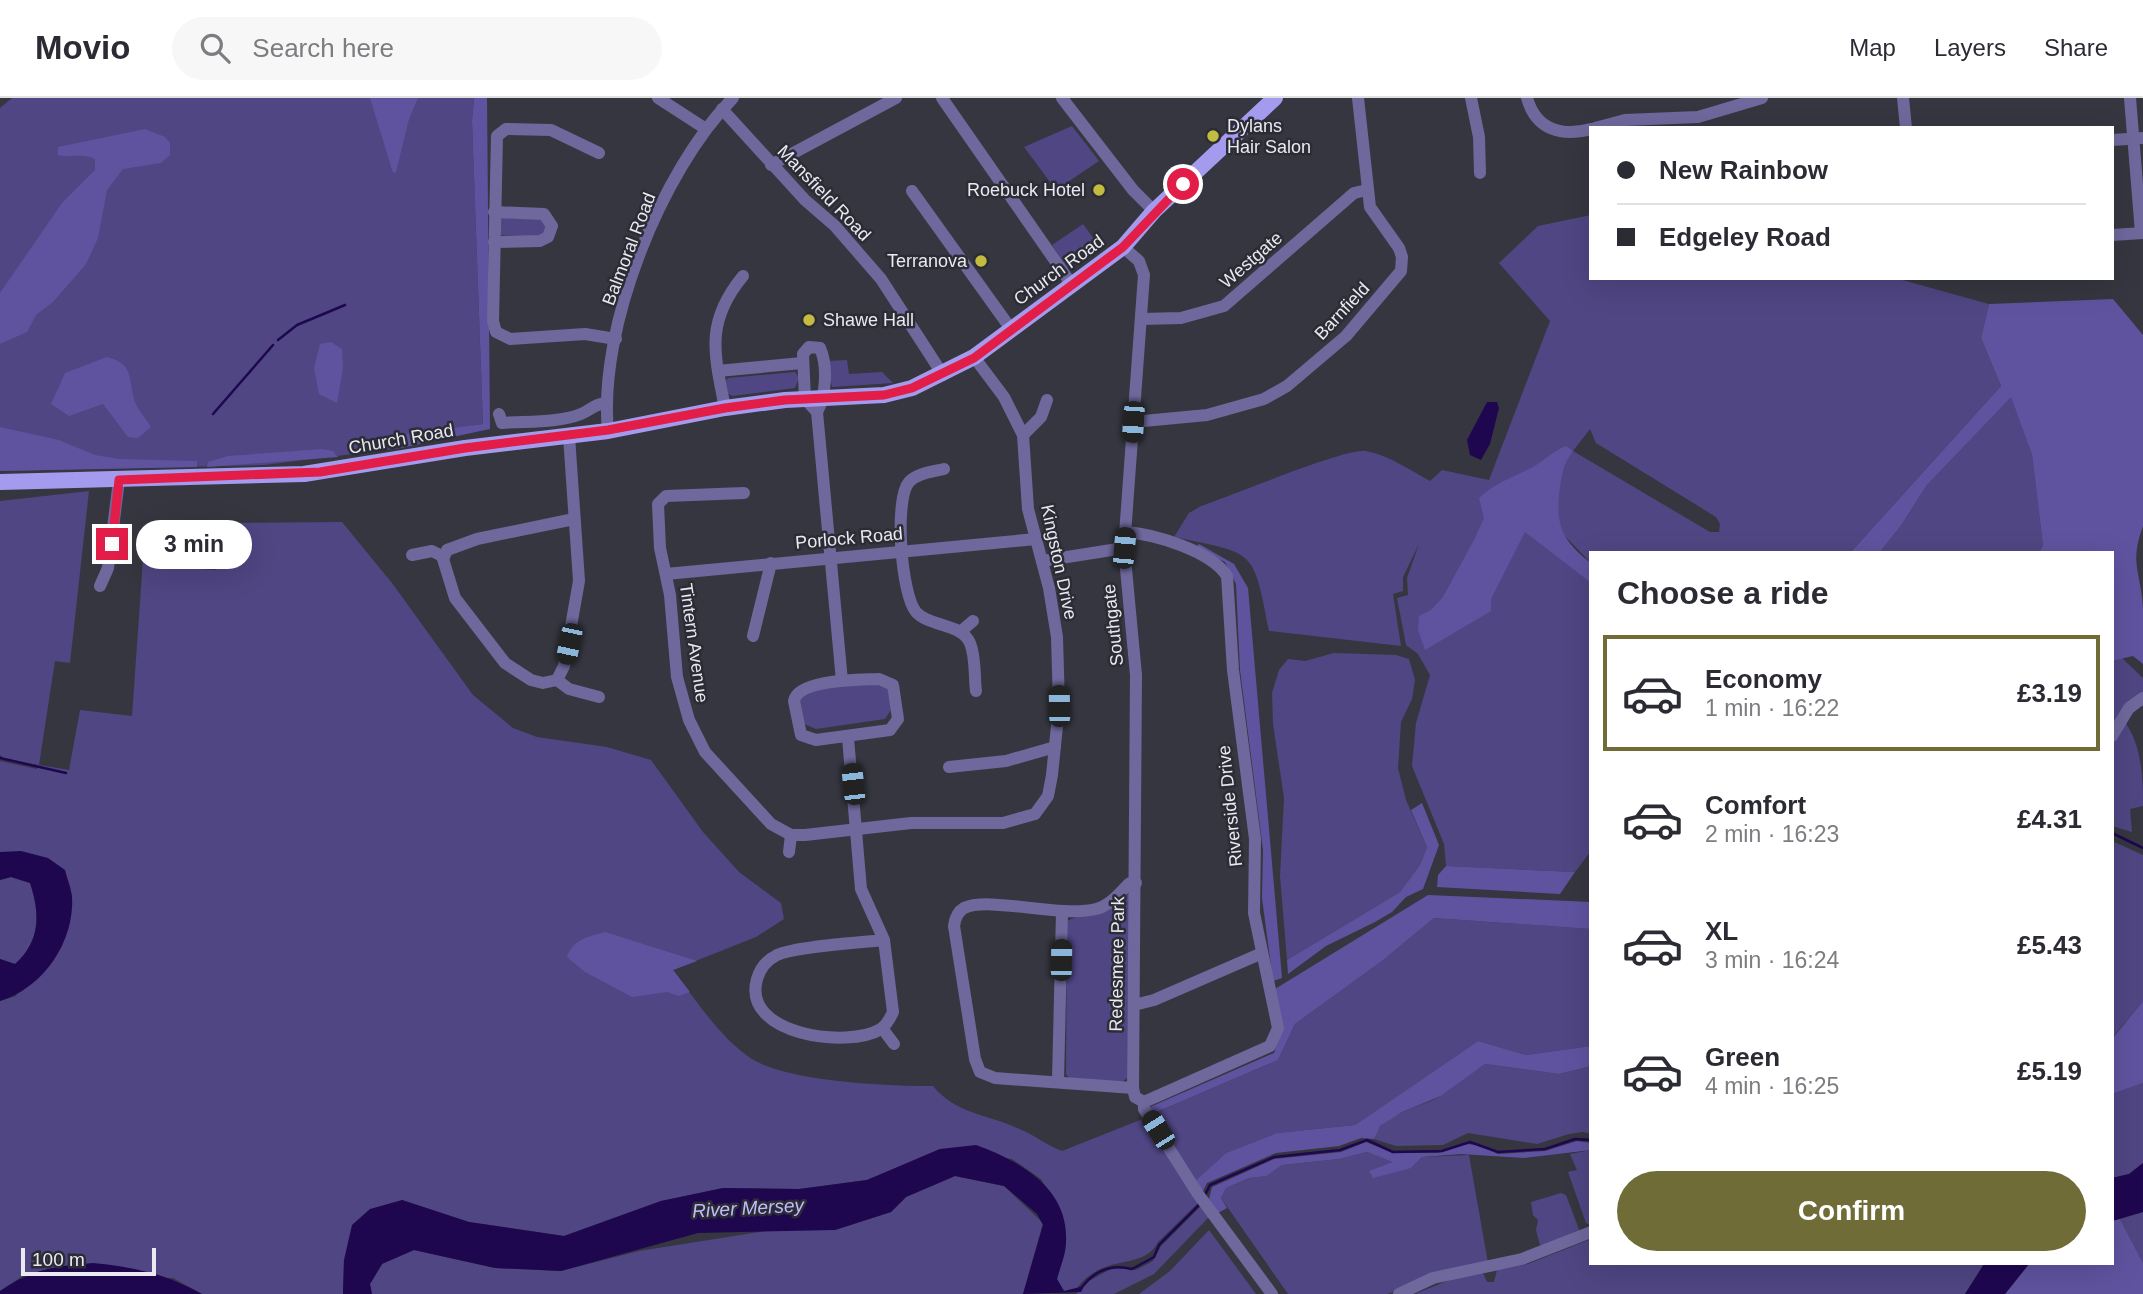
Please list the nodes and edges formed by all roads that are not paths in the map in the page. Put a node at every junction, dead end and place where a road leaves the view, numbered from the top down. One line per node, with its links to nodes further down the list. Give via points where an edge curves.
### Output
1 (658, 98): 17 (street)
2 (733, 98): 14 (street, Balmoral Road)
3 (896, 98): 22 (street)
4 (942, 98): 33 (street)
5 (1062, 98): 26 (street)
6 (1275, 98): 26 (main road, Church Road)
7 (1358, 98): 24 (street, Barnfield)
8 (1471, 98): 23 (street, via 1479,137)
9 (1527, 98): 18 (street, via 1535,116 1553,131)
10 (1762, 98): 13 (street)
11 (1903, 98): 16 (street)
12 (2130, 98): 19 (street)
13 (1738, 102): 15 (street, via 1698,117 1625,120)
14 (722, 109): 17 (street, Balmoral Road); 22 (street, Mansfield Road)
15 (1601, 126)
16 (1906, 126)
17 (706, 129): 36 (street, Balmoral Road, via 650,232)
18 (1589, 129)
19 (2138, 138): 20 (street); 28 (street)
20 (2114, 140)
21 (599, 153): 27 (street, via 554,130 502,131 495,140)
22 (771, 165): 40 (street, Mansfield Road, via 835,226 881,279)
23 (1479, 175)
24 (1367, 190): 34 (street, Westgate, via 1354,193 1224,306 1181,318); 47 (street, Barnfield, via 1370,207 1399,248 1403,264 1346,336 1287,386 1264,399 1207,415)
25 (912, 191): 35 (street)
26 (1154, 211): 31 (main road, Church Road)
27 (494, 212): 30 (street); 30 (street, via 539,213 548,217 552,226 544,240)
28 (2142, 233): 29 (street)
29 (2114, 235)
30 (494, 242): 36 (street, via 493,321 500,335 514,339 585,334)
31 (1123, 247): 33 (main road, Church Road); 34 (street, Southgate, via 1143,269)
32 (743, 276): 39 (street, via 714,328)
33 (1072, 285): 35 (main road, Church Road)
34 (1141, 319): 47 (street, Southgate)
35 (1011, 328): 37 (main road, Church Road)
36 (616, 340): 43 (street, Balmoral Road)
37 (974, 358): 40 (main road, Church Road); 49 (street, Kingston Drive, via 1004,397)
38 (802, 363): 39 (street); 41 (street); 44 (street, via 805,350 820,348)
39 (718, 371): 45 (street)
40 (943, 375): 44 (main road, Church Road, via 884,395)
41 (805, 400): 44 (main road, Church Road); 45 (main road, Church Road)
42 (1047, 400): 49 (street, via 1041,417)
43 (606, 403): 46 (street, via 580,414 522,422 502,423); 48 (street, Balmoral Road)
44 (821, 406): 61 (street)
45 (725, 408): 48 (main road, Church Road)
46 (499, 414)
47 (1133, 422): 56 (street, Southgate)
48 (608, 430): 50 (main road, Church Road)
49 (1023, 435): 57 (street, Kingston Drive, via 1028,509)
50 (569, 436): 52 (main road, Church Road, via 304,474); 55 (street)
51 (944, 469): 59 (street, via 909,482 902,495)
52 (119, 480): 53 (main road, Church Road); 66 (street, via 108,568)
53 (0, 482)
54 (744, 493): 65 (street, Tintern Avenue, via 666,496 659,502)
55 (574, 519): 62 (street, via 477,539 447,550); 70 (street, via 578,600)
56 (1125, 532): 58 (street, Southgate); 85 (street, Riverside Drive, via 1159,538 1207,557 1227,576 1234,682 1255,839 1254,905)
57 (1036, 539): 59 (street, Porlock Road); 63 (street, Kingston Drive)
58 (1124, 548): 63 (street); 82 (street, Southgate, via 1136,675)
59 (903, 551): 61 (street, Porlock Road); 68 (street, via 907,595 915,611)
60 (412, 555): 62 (street, via 432,551)
61 (831, 556): 64 (street, Porlock Road); 71 (street)
62 (443, 557): 70 (street, via 455,598 505,663 531,680)
63 (1042, 561): 77 (street, Kingston Drive, via 1056,637 1059,706)
64 (771, 563): 65 (street, Porlock Road); 69 (street)
65 (666, 574): 80 (street, Tintern Avenue, via 677,677 696,738 753,806 771,824)
66 (100, 586)
67 (973, 621): 68 (street)
68 (960, 632): 72 (street, via 970,643)
69 (753, 636)
70 (557, 680): 73 (street, via 569,689)
71 (842, 681): 76 (street, via 807,688 795,695 794,701 802,735 816,740); 76 (street, via 886,680 893,685 898,719 890,730)
72 (976, 691)
73 (599, 698)
74 (2143, 698): 75 (street, via 2129,708)
75 (2114, 733)
76 (848, 737): 79 (street)
77 (1055, 747): 78 (street, via 1006,761); 79 (street, Kingston Drive, via 1048,796 1035,814 1003,823 911,823)
78 (949, 767)
79 (857, 830): 80 (street); 84 (street, via 861,889)
80 (792, 835): 81 (street)
81 (789, 852)
82 (1136, 883): 83 (street, Redesmere Park, via 1099,908); 86 (street, Redesmere Park)
83 (1062, 912): 89 (street); 89 (street, Redesmere Park, via 970,906 957,913 954,926 976,1066 995,1078)
84 (884, 940): 87 (street, via 894,999 893,1012); 87 (street, via 778,954 762,968 755,989 762,1013 793,1030 852,1036)
85 (1260, 954): 86 (street); 91 (street, Riverside Drive, via 1278,1028 1270,1046)
86 (1134, 1005): 90 (street, Redesmere Park)
87 (881, 1028): 88 (street)
88 (894, 1044)
89 (1058, 1080): 90 (street, Redesmere Park)
90 (1133, 1087): 91 (street, via 1135,1097)
91 (1144, 1102): 93 (street, via 1144,1109 1202,1199)
92 (1589, 1232): 94 (street, via 1522,1259 1433,1278)
93 (1272, 1294)
94 (1399, 1294)

